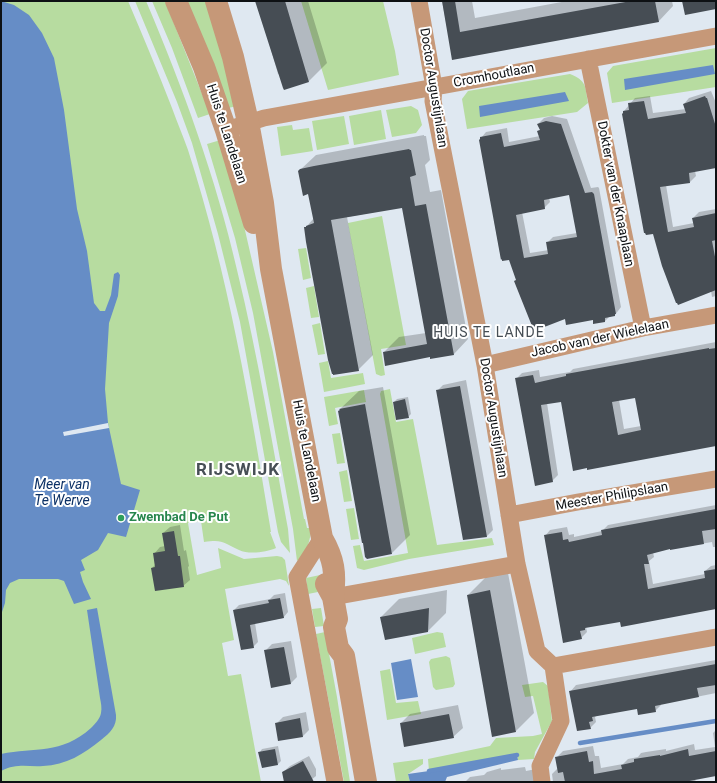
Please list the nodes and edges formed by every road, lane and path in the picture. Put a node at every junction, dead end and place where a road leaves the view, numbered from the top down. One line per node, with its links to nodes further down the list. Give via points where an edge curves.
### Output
1 (176, 1): 8 (street, Huis te Landelaan, via 204,67)
2 (216, 1): 7 (street, Huis te Landelaan)
3 (419, 1): 6 (street, Doctor Augustijnlaan)
4 (716, 36): 5 (street, Cromhoutlaan)
5 (588, 59): 6 (street, Cromhoutlaan); 11 (street, Dokter van der Knaaplaan)
6 (434, 87): 7 (street, Cromhoutlaan); 12 (street, Doctor Augustijnlaan, via 433,101)
7 (248, 122): 8 (street, Cromhoutlaan); 9 (street, Huis te Landelaan, via 263,203)
8 (226, 130): 9 (street, Huis te Landelaan)
9 (271, 269): 15 (street, Huis te Landelaan)
10 (716, 315): 11 (street, Jacob van der Wielelaan)
11 (643, 328): 12 (street, Jacob van der Wielelaan)
12 (485, 365): 14 (street, Doctor Augustijnlaan)
13 (716, 479): 14 (street, Meester Philipslaan)
14 (509, 515): 16 (street, Doctor Augustijnlaan)
15 (322, 538): 17 (street, Huis te Landelaan, via 330,553 335,580); 20 (street, via 297,577)
16 (517, 564): 17 (street); 19 (street, Doctor Augustijnlaan, via 537,651)
17 (333, 597): 21 (street, Huis te Landelaan, via 337,619 344,625 348,646 344,656)
18 (716, 637): 19 (street)
19 (553, 666): 22 (street, via 561,721 540,766)
20 (335, 782)
21 (366, 782)
22 (542, 782)

